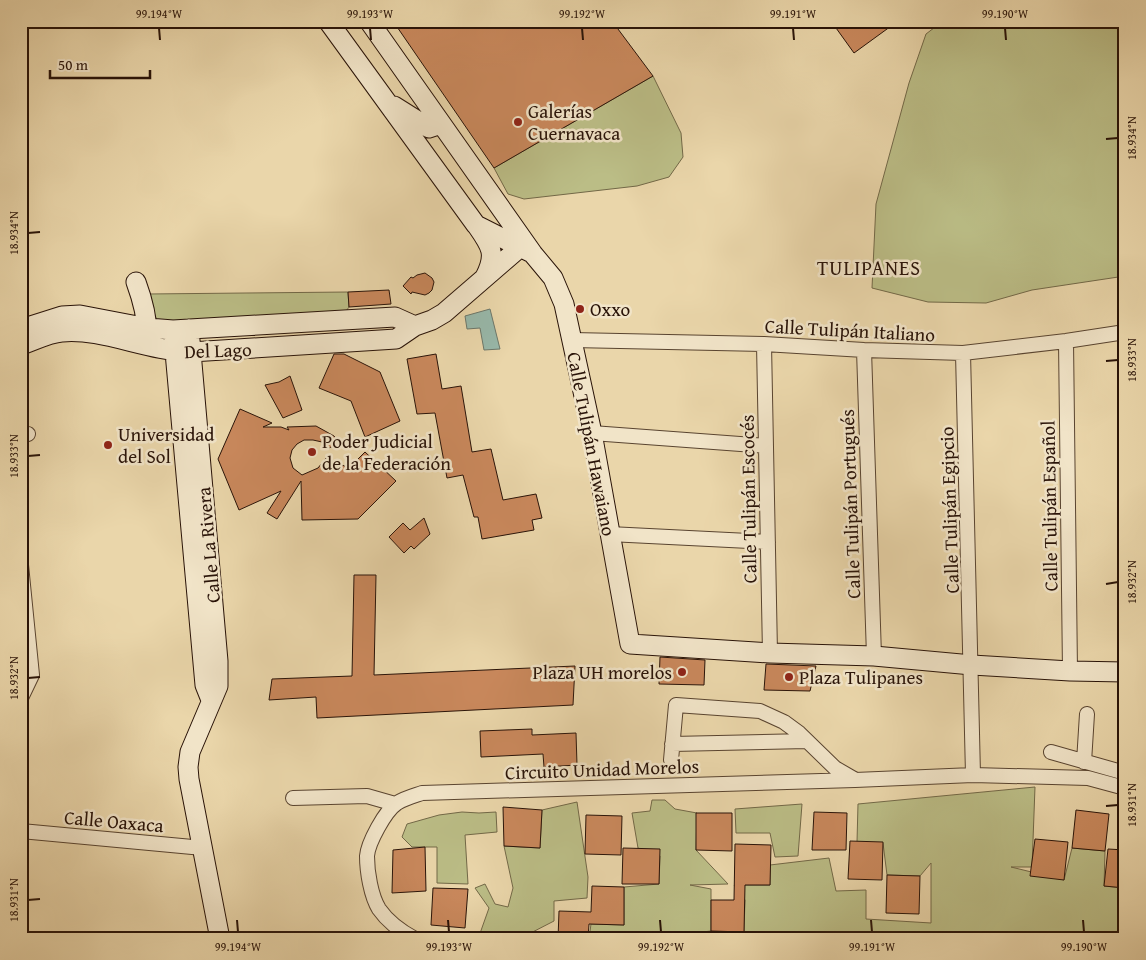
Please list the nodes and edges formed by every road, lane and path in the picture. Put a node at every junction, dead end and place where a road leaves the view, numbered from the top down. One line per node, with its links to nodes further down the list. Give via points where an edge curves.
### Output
1 (328, 21): 5 (street, Calle Tulipán Hawaiano)
2 (358, 21): 4 (street, via 381,52)
3 (369, 21): 4 (street, Calle Tulipán Hawaiano)
4 (406, 73): 6 (street, Calle Tulipán Hawaiano)
5 (385, 100): 6 (street, via 429,128); 8 (street, Calle Tulipán Hawaiano)
6 (441, 124): 7 (street, Calle Tulipán Hawaiano)
7 (478, 176): 8 (street, via 471,172 456,177 452,184); 9 (street, Calle Tulipán Hawaiano)
8 (453, 193): 10 (street, Calle Tulipán Hawaiano)
9 (495, 199): 10 (street, via 491,214); 11 (street, Calle Tulipán Hawaiano)
10 (472, 220): 11 (street, Calle Tulipán Hawaiano); 12 (street, Del Lago, via 492,252 492,265)
11 (526, 248): 12 (street, Del Lago); 19 (street, Calle Tulipán Hawaiano, via 553,278 564,304)
12 (485, 278): 14 (street, Del Lago, via 444,313)
13 (136, 282): 15 (street)
14 (414, 326): 17 (street, Del Lago, via 395,317); 25 (street, Del Lago, via 396,338 380,341)
15 (148, 328): 16 (street, Del Lago, via 80,315 62,316); 17 (street, Del Lago); 23 (street)
16 (21, 329)
17 (181, 329): 25 (street, Calle La Rivera)
18 (1125, 332): 20 (street, Calle Tulipán Italiano)
19 (572, 340): 21 (street, Calle Tulipán Italiano); 27 (street, Calle Tulipán Hawaiano)
20 (1066, 341): 26 (street, Calle Tulipán Italiano); 35 (street, Calle Tulipán Español)
21 (764, 344): 24 (street, Calle Tulipán Italiano); 28 (street, Calle Tulipán Escocés)
22 (21, 345): 23 (street, Del Lago, via 60,332 86,332)
23 (146, 347): 25 (street, Del Lago)
24 (864, 350): 26 (street, Calle Tulipán Italiano); 33 (street, Calle Tulipán Portugués)
25 (183, 352): 51 (street, Calle La Rivera, via 210,662 205,685 211,700 190,752 188,766)
26 (963, 353): 34 (street, Calle Tulipán Egipcio)
27 (592, 433): 28 (street); 29 (street, Calle Tulipán Hawaiano)
28 (766, 446): 30 (street, Calle Tulipán Escocés)
29 (610, 534): 30 (street); 32 (street, Calle Tulipán Hawaiano, via 630,644)
30 (768, 542): 32 (street, Calle Tulipán Escocés)
31 (21, 565): 37 (street, via 32,675)
32 (770, 654): 33 (street)
33 (874, 656): 34 (street)
34 (972, 665): 35 (street); 45 (street)
35 (1070, 671): 36 (street)
36 (1125, 672)
37 (21, 698)
38 (1087, 714): 43 (street)
39 (807, 741): 40 (street); 40 (street, via 784,722 760,711 676,704); 46 (street, via 835,768)
40 (672, 744): 42 (street)
41 (1051, 752): 43 (street)
42 (671, 760)
43 (1084, 762): 44 (street)
44 (1125, 773)
45 (973, 774): 46 (street, Circuito Unidad Morelos); 47 (street, Circuito Unidad Morelos, via 1088,778)
46 (855, 780): 49 (street, Circuito Unidad Morelos, via 422,793)
47 (1125, 788)
48 (293, 798): 49 (street, via 367,796)
49 (395, 804): 53 (street, Circuito Unidad Morelos, via 380,822 367,854 369,883 379,909 401,931)
50 (21, 831): 51 (street, Calle Oaxaca)
51 (202, 848): 52 (street, Calle La Rivera)
52 (220, 939)
53 (415, 939)

